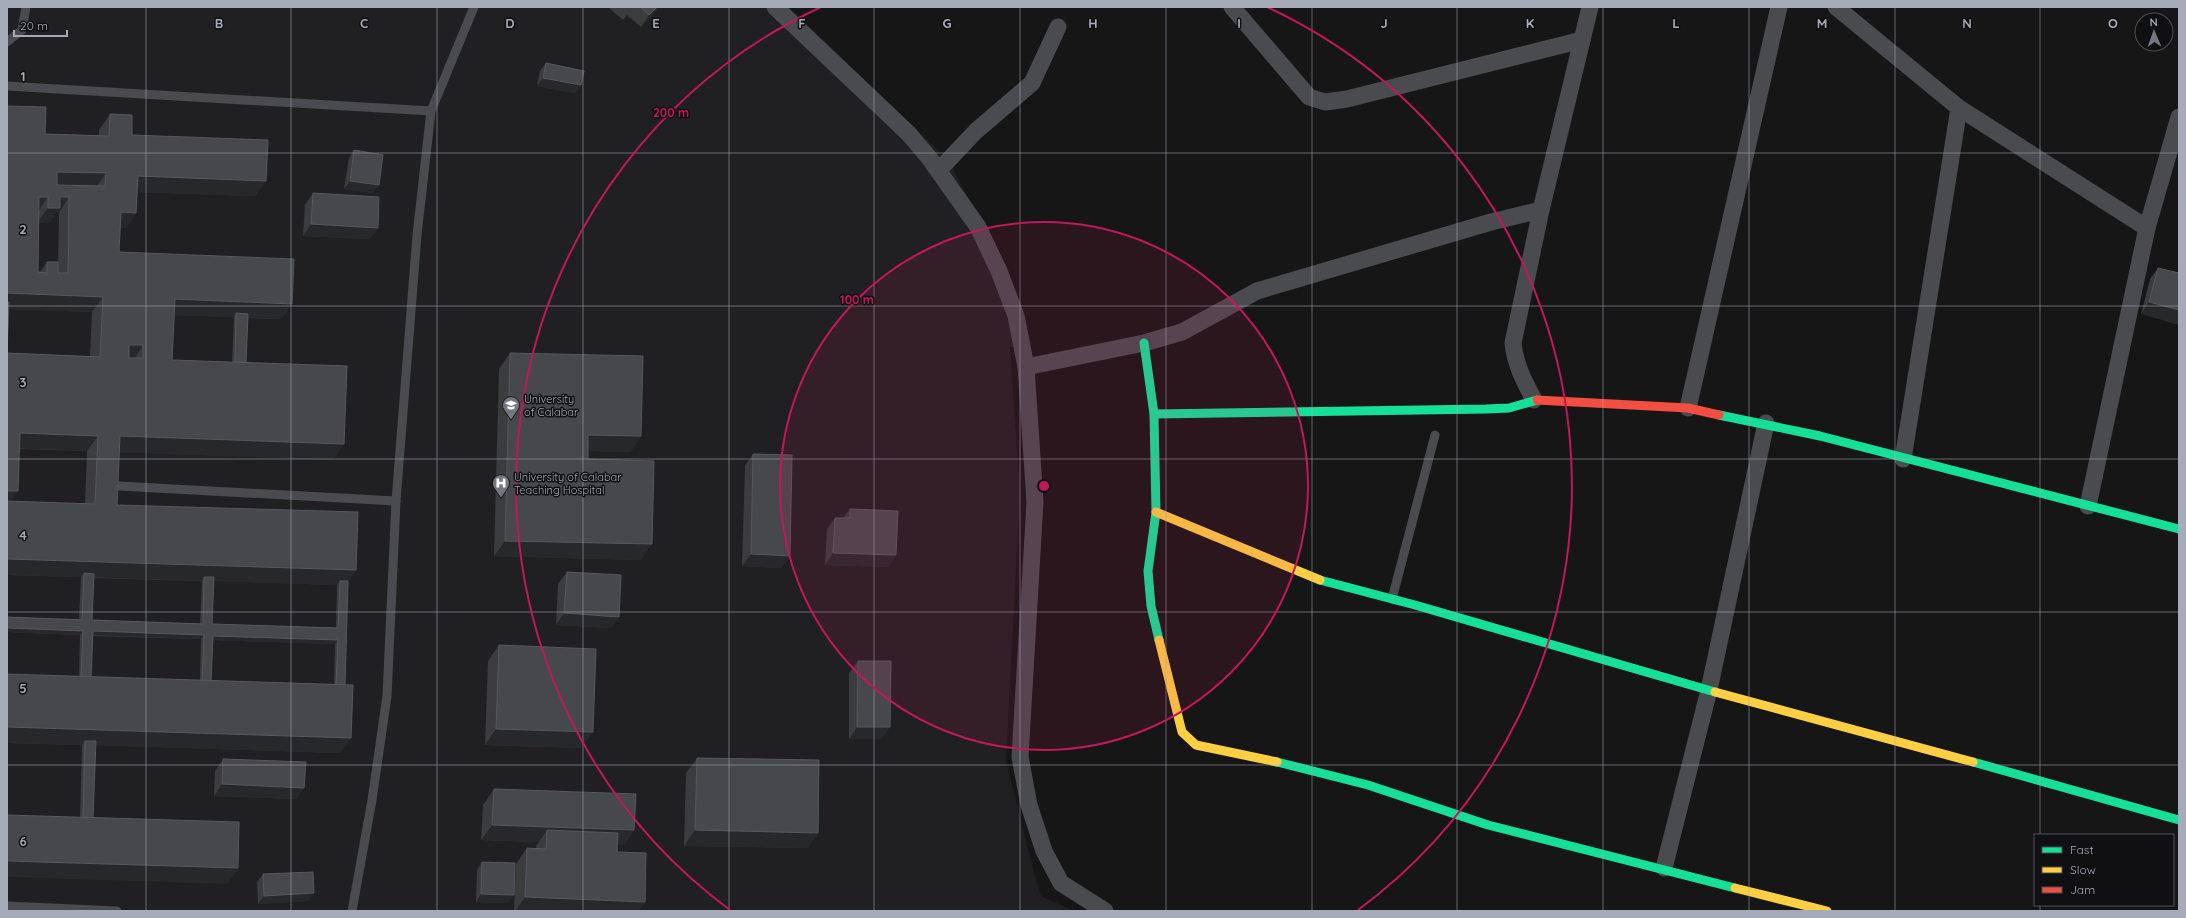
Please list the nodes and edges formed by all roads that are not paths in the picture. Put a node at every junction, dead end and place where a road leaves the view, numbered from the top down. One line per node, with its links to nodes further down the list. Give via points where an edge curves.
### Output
1 (26, 7): 10 (lane, via 22,30)
2 (474, 7): 13 (lane)
3 (775, 7): 15 (street, via 908,134)
4 (1590, 7): 9 (street)
5 (1779, 7): 21 (street)
6 (1836, 7): 12 (street)
7 (1235, 8): 9 (street, via 1309,97 1325,102 1347,99)
8 (1058, 26): 15 (street, via 1032,83 976,131)
9 (1582, 40): 16 (street)
10 (7, 42)
11 (7, 86): 13 (lane)
12 (1959, 108): 17 (street); 25 (street)
13 (431, 111): 27 (lane, via 417,235)
14 (2179, 117): 17 (street)
15 (939, 170): 19 (street, via 978,227 998,271 1016,316)
16 (1541, 210): 18 (street, via 1491,222 1257,291 1182,332); 20 (street, via 1513,343 1518,370)
17 (2147, 228): 28 (street)
18 (1144, 343): 19 (street); 22 (street)
19 (1026, 367): 38 (street, via 1035,502 1020,757 1029,805 1044,851 1061,883)
20 (1534, 400): 21 (street); 22 (street, via 1509,408 1486,409)
21 (1688, 408): 23 (street)
22 (1154, 414): 29 (street)
23 (1766, 423): 25 (street); 32 (street)
24 (1435, 435): 31 (lane)
25 (1903, 459): 28 (street)
26 (119, 486): 27 (lane)
27 (396, 501): 37 (lane, via 387,696)
28 (2088, 506): 30 (street)
29 (1156, 512): 31 (street, via 1321,580); 34 (street, via 1148,571 1151,606 1182,732 1196,745 1297,766 1361,783 1488,825)
30 (2179, 529)
31 (1392, 599): 32 (street)
32 (1709, 690): 33 (street); 34 (street)
33 (2179, 820)
34 (1664, 868): 39 (street)
35 (7, 906): 36 (lane)
36 (117, 911)
37 (352, 911)
38 (1105, 911)
39 (1827, 911)

